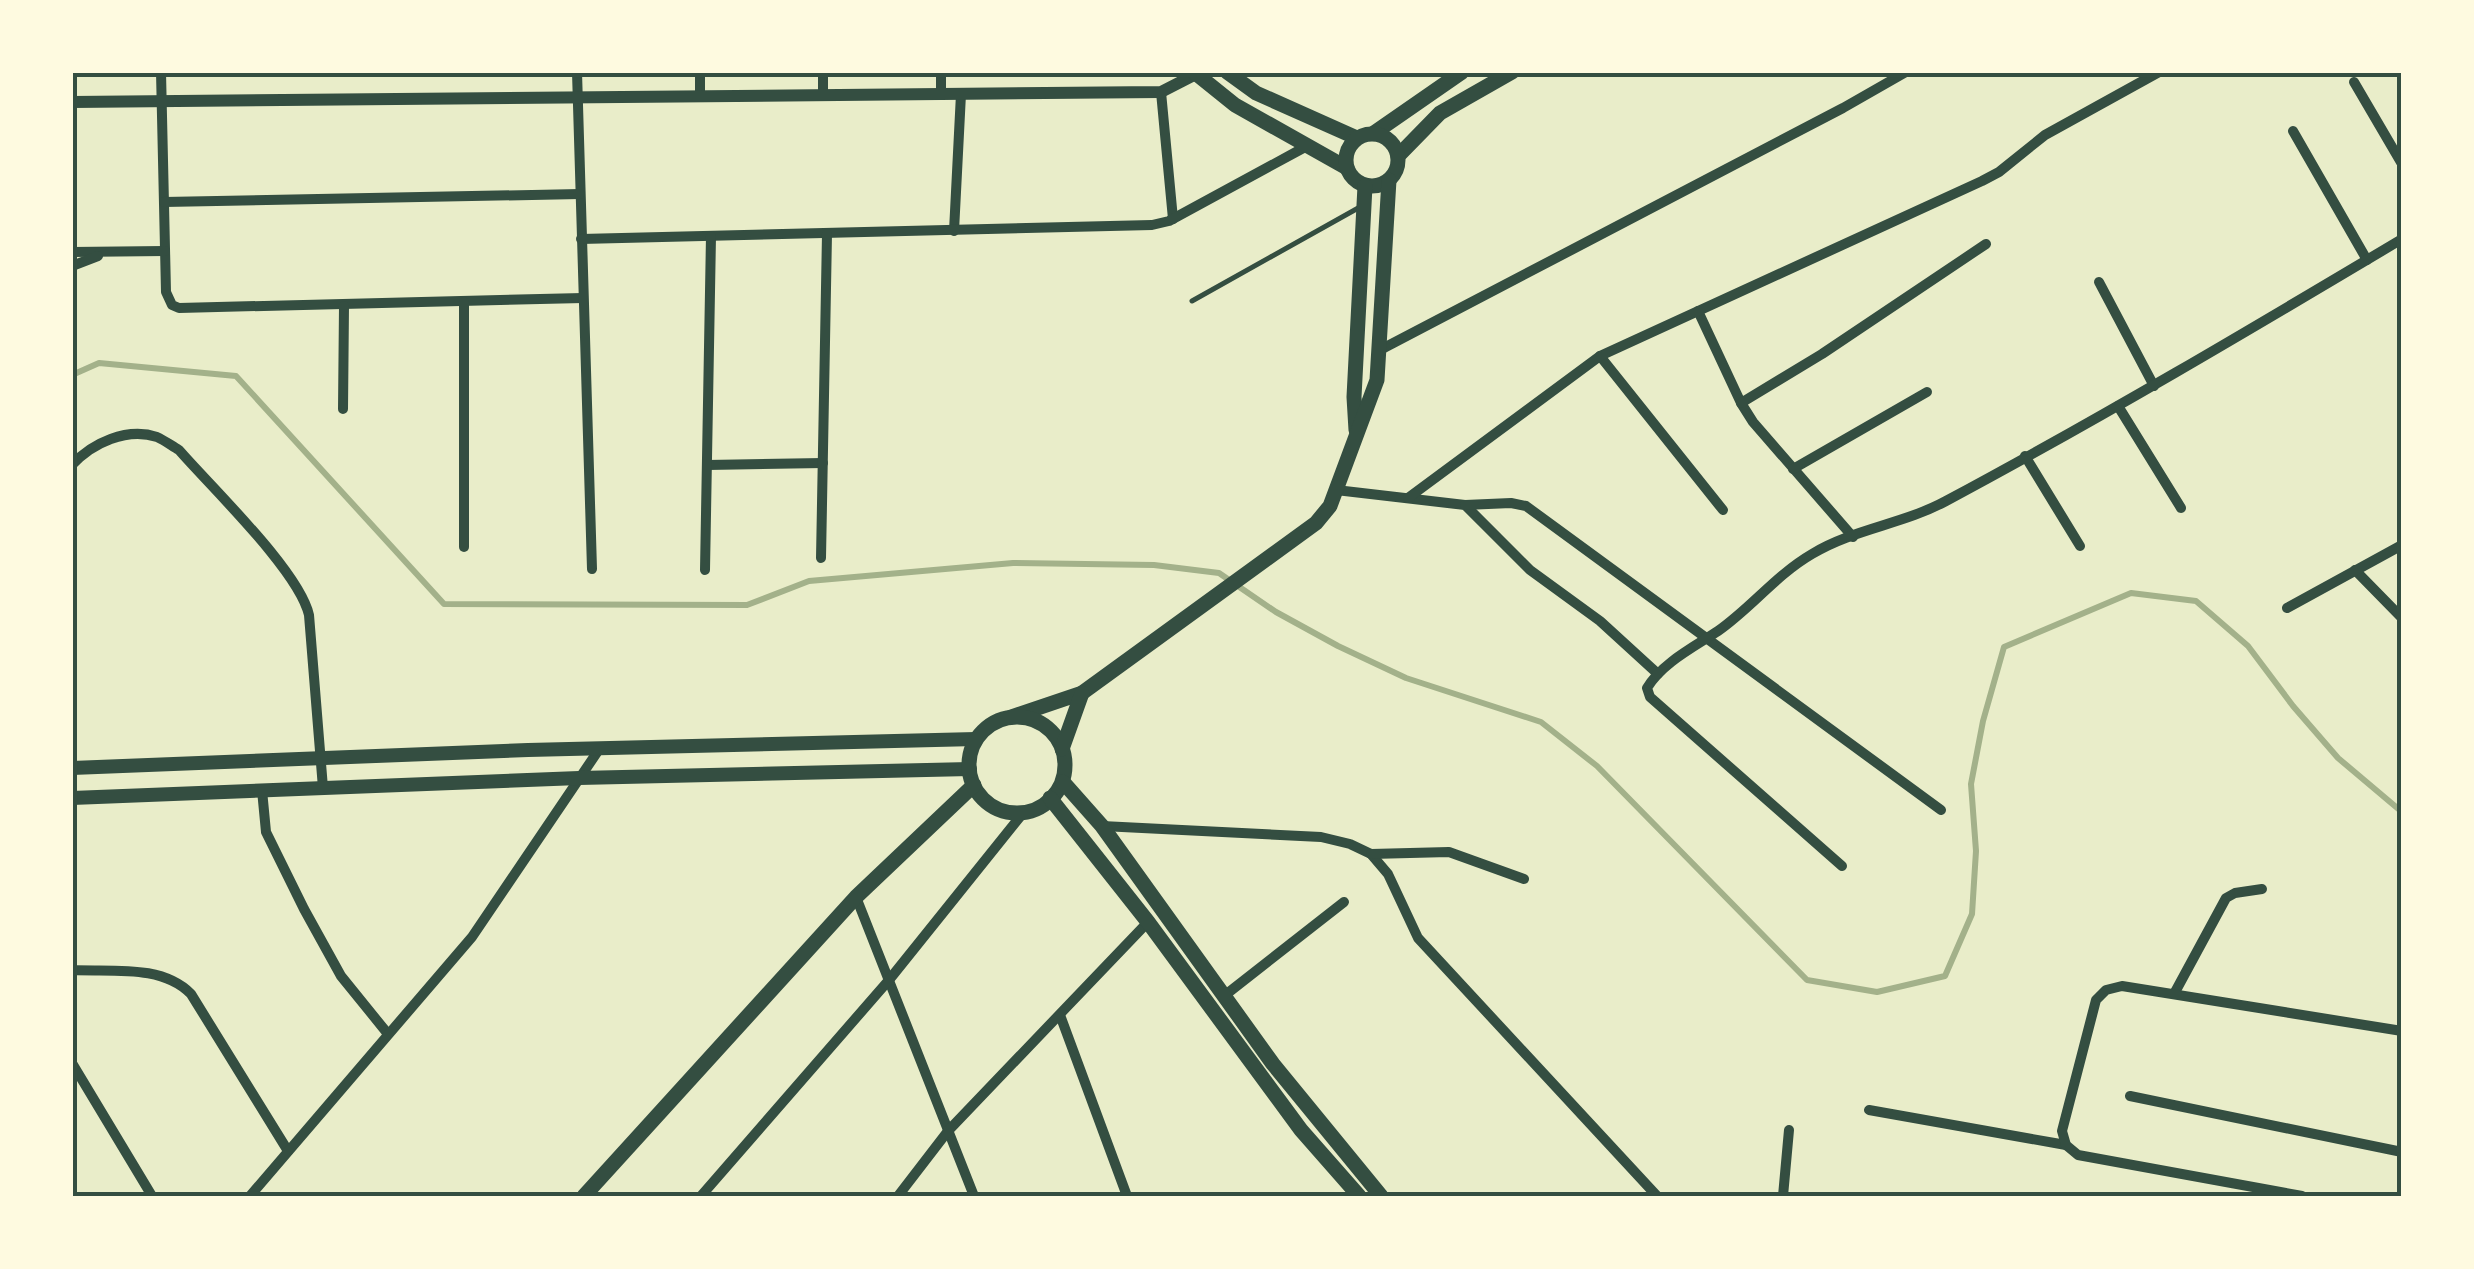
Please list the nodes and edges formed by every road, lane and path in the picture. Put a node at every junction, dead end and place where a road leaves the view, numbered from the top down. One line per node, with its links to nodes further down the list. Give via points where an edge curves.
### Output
1 (161, 72): 20 (street)
2 (576, 72): 18 (street)
3 (700, 72): 17 (street)
4 (823, 72): 15 (street)
5 (942, 72): 14 (street)
6 (1227, 72): 23 (main road)
7 (1462, 72): 22 (main road)
8 (1512, 72): 25 (main road, via 1440,112)
9 (1906, 72): 51 (street)
10 (2159, 72): 50 (street, via 2045,135 1982,181)
11 (1197, 74): 13 (street); 24 (main road, via 1235,105)
12 (2354, 82): 26 (street)
13 (1161, 92): 16 (street); 33 (street)
14 (941, 93): 15 (street); 16 (street)
15 (823, 94): 17 (street)
16 (961, 94): 34 (street)
17 (700, 95): 18 (street)
18 (577, 96): 20 (street); 30 (street)
19 (72, 102): 20 (street)
20 (161, 102): 31 (street)
21 (2293, 131): 43 (street)
22 (1374, 133): 23 (main road); 25 (main road, via 1390,140)
23 (1358, 138): 27 (main road, via 1347,151)
24 (1307, 146): 27 (main road); 33 (street)
25 (1398, 156): 28 (main road)
26 (2402, 164)
27 (1347, 168): 29 (main road)
28 (1390, 180): 29 (main road); 51 (main road)
29 (1365, 186): 32 (main road)
30 (580, 194): 31 (street); 38 (street)
31 (164, 202): 40 (street)
32 (1364, 205): 47 (lane); 58 (main road)
33 (1172, 219): 34 (street)
34 (954, 231): 35 (street)
35 (827, 234): 36 (street); 60 (street)
36 (711, 236): 38 (street); 62 (street)
37 (2402, 238): 43 (street)
38 (582, 239): 46 (street)
39 (1986, 244): 55 (street)
40 (165, 251): 42 (street); 49 (street, via 166,292 179,308)
41 (72, 252): 42 (street)
42 (109, 252): 44 (street)
43 (2367, 260): 53 (street)
44 (72, 266)
45 (2098, 282): 53 (street)
46 (584, 298): 48 (street); 74 (street)
47 (1192, 300)
48 (464, 302): 49 (street); 72 (street)
49 (344, 306): 57 (street)
50 (1698, 311): 52 (street); 55 (street)
51 (1378, 351): 58 (main road, via 1375,390)
52 (1600, 356): 65 (street); 68 (street)
53 (2154, 386): 56 (street)
54 (1928, 392): 63 (street)
55 (1740, 403): 63 (street)
56 (2118, 406): 59 (street); 67 (street)
57 (343, 409)
58 (1357, 434): 64 (main road)
59 (2025, 456): 69 (street, via 1942,504); 71 (street)
60 (823, 462): 62 (street); 73 (street)
61 (72, 465): 86 (street, via 101,442 132,434 157,437 179,450 291,576 310,615)
62 (707, 465): 75 (street)
63 (1794, 468): 69 (street)
64 (1336, 490): 65 (street); 81 (main road, via 1316,523)
65 (1408, 498): 66 (street)
66 (1465, 505): 79 (street, via 1526,506); 80 (street, via 1538,577)
67 (2181, 508)
68 (1724, 510)
69 (1853, 537): 79 (street, via 1814,552)
70 (2402, 545): 76 (street)
71 (2080, 546)
72 (464, 547)
73 (821, 558)
74 (592, 569)
75 (705, 570)
76 (2356, 570): 77 (street); 78 (street)
77 (2287, 608)
78 (2402, 618)
79 (1705, 639): 80 (street); 95 (street)
80 (1658, 674): 99 (street, via 1647,688 1650,697)
81 (1085, 691): 82 (main road); 85 (main road)
82 (1011, 716): 83 (main road); 85 (main road, via 1051,730)
83 (976, 739): 84 (main road); 88 (main road)
84 (600, 748): 86 (main road); 89 (street)
85 (1062, 748): 90 (main road)
86 (319, 757): 87 (main road); 91 (street)
87 (72, 768)
88 (972, 777): 89 (main road); 96 (main road, via 983,799); 102 (main road)
89 (579, 778): 91 (main road); 111 (street, via 472,937)
90 (1063, 782): 94 (main road); 97 (main road)
91 (324, 788): 92 (main road)
92 (262, 790): 93 (main road); 111 (street, via 266,832 304,910 342,976)
93 (72, 798)
94 (1050, 798): 96 (main road); 104 (main road)
95 (1941, 810)
96 (1022, 813): 106 (street)
97 (1102, 826): 98 (street, via 1321,837); 108 (main road)
98 (1371, 854): 100 (street, via 1449,852); 130 (street, via 1388,874 1418,938)
99 (1842, 866)
100 (1524, 879)
101 (2262, 889): 107 (street, via 2226,898)
102 (856, 897): 106 (street); 123 (main road)
103 (1344, 902): 108 (street)
104 (1148, 922): 109 (street); 128 (main road)
105 (72, 970): 118 (street, via 159,974 179,982)
106 (889, 980): 116 (street); 124 (street)
107 (2174, 994): 110 (street); 117 (street, via 2122,986 2096,1000 2062,1130)
108 (1224, 996): 129 (main road)
109 (1060, 1015): 116 (street); 127 (street)
110 (2402, 1031)
111 (388, 1034): 118 (street)
112 (72, 1063): 121 (street)
113 (2130, 1096): 119 (street)
114 (1869, 1110): 117 (street)
115 (1789, 1130): 131 (street)
116 (948, 1131): 125 (street); 126 (street)
117 (2066, 1144): 120 (street, via 2078,1155)
118 (288, 1151): 122 (street)
119 (2402, 1152)
120 (2224, 1182): 132 (street); 133 (street)
121 (152, 1196)
122 (250, 1196)
123 (584, 1196)
124 (701, 1196)
125 (898, 1196)
126 (974, 1196)
127 (1127, 1196)
128 (1359, 1196)
129 (1381, 1196)
130 (1656, 1196)
131 (1783, 1196)
132 (2221, 1196)
133 (2302, 1196)

